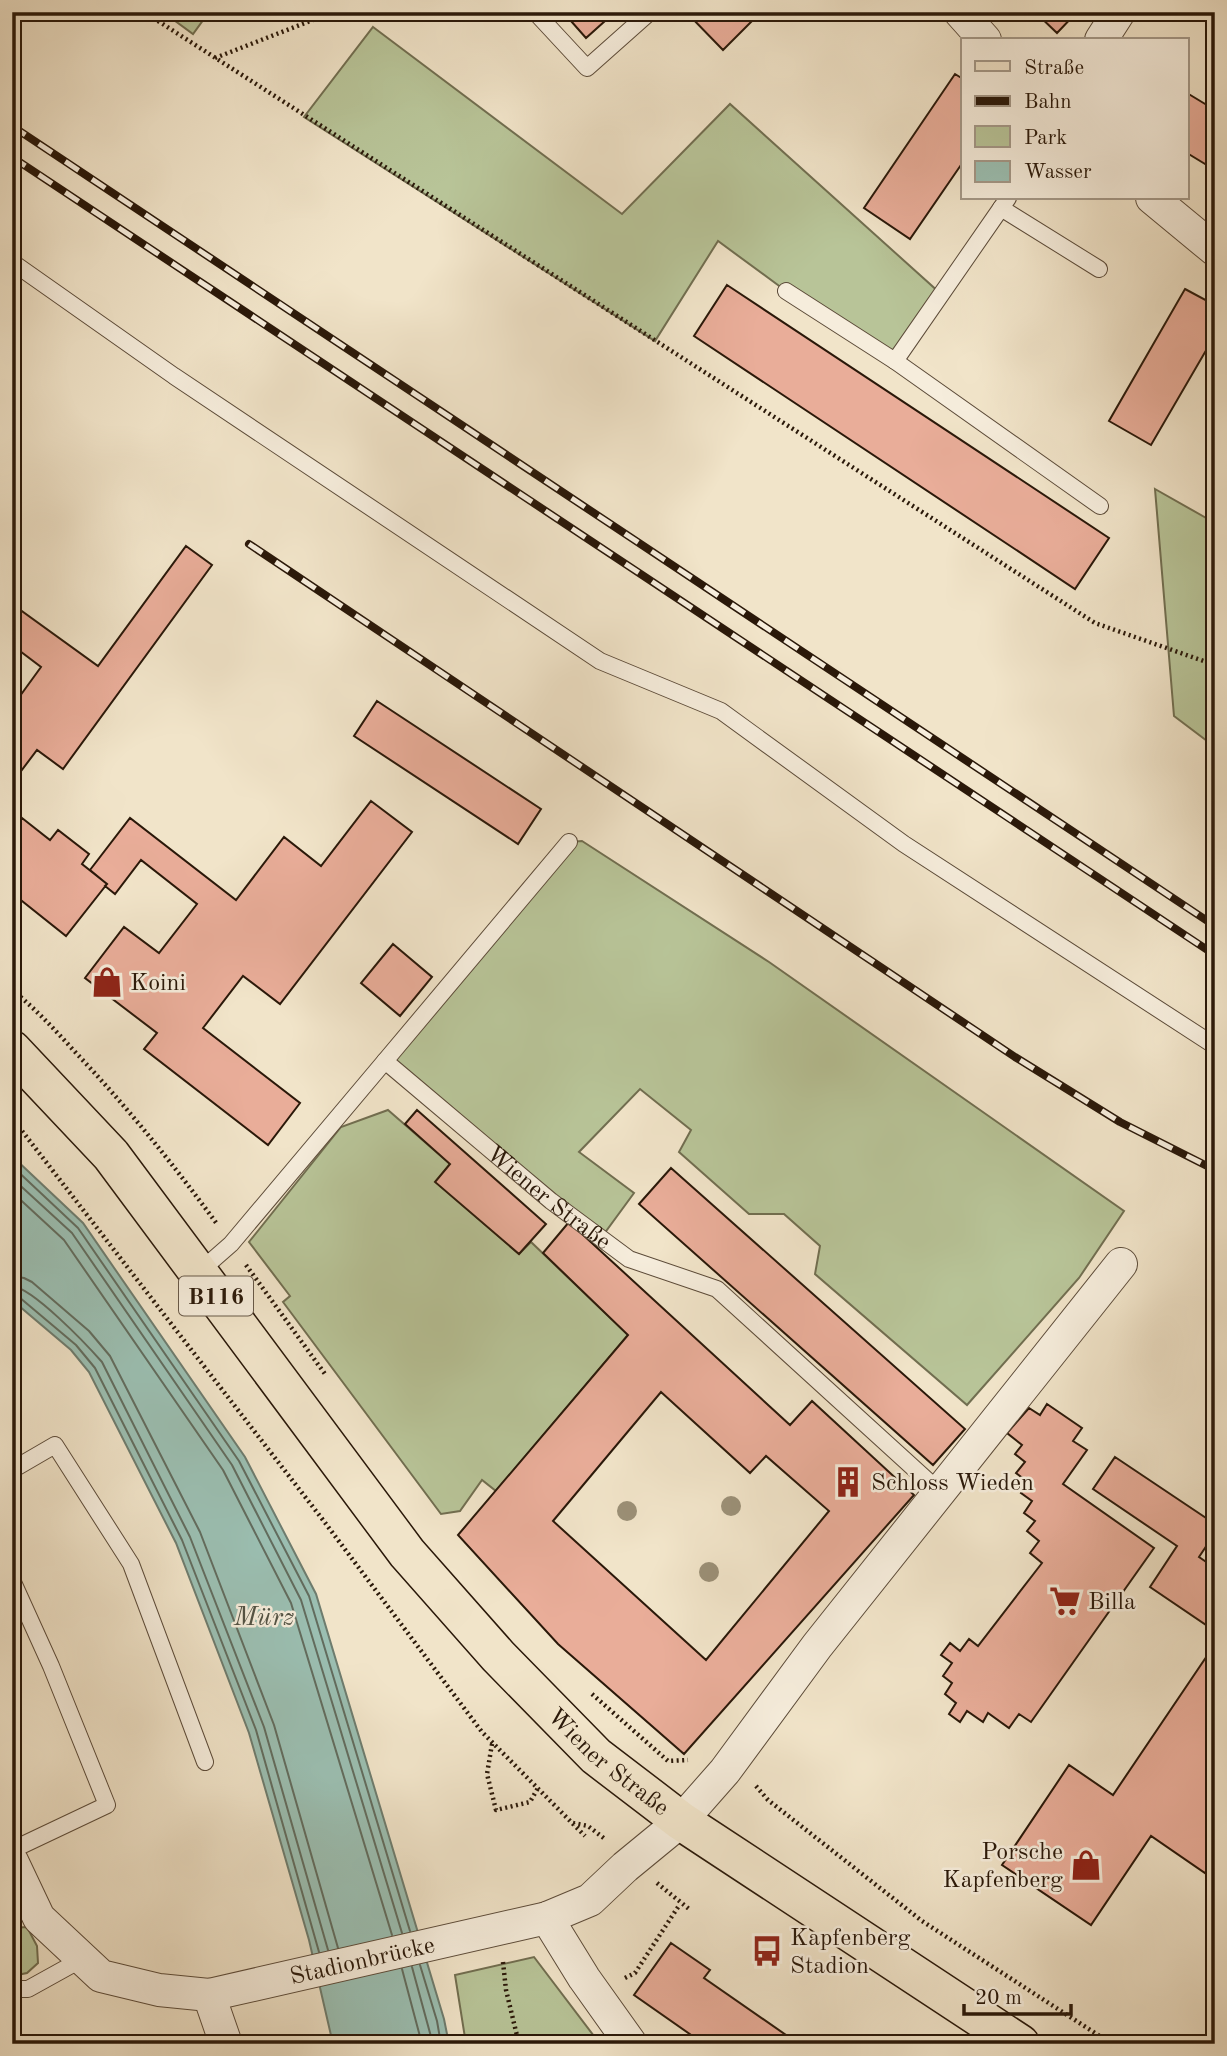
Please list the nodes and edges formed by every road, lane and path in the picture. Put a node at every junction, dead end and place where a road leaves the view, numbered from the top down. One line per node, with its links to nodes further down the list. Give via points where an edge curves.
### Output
1 (144, 12): 9 (path)
2 (333, 12): 9 (path)
3 (535, 12): 4 (lane, via 587,68)
4 (650, 12)
5 (960, 12): 7 (street)
6 (1119, 12): 8 (street)
7 (983, 38)
8 (1102, 38)
9 (214, 58): 18 (path, via 1095,623)
10 (1154, 200): 12 (street)
11 (1004, 203): 14 (lane); 16 (lane)
12 (1215, 250)
13 (12, 262): 21 (lane, via 600,661 721,711 904,844)
14 (1099, 269)
15 (786, 291): 16 (lane)
16 (895, 361): 17 (lane)
17 (1100, 506)
18 (1215, 666)
19 (569, 842): 23 (lane)
20 (12, 990): 25 (path, via 34,1007 162,1150)
21 (1215, 1046)
22 (12, 1050): 27 (main road, Wiener Straße / B116, via 111,1156)
23 (385, 1060): 25 (lane); 30 (lane, Wiener Straße, via 551,1201 629,1259 717,1289)
24 (12, 1118): 33 (path)
25 (230, 1244): 27 (lane); 28 (path)
26 (1121, 1264): 30 (street, Wiener Straße)
27 (199, 1272): 38 (main road, Wiener Straße / B116, via 407,1553 498,1656 596,1756)
28 (327, 1377)
29 (12, 1470): 35 (lane, via 55,1445 131,1564)
30 (941, 1493): 38 (street, Wiener Straße)
31 (12, 1580): 40 (lane, via 107,1805)
32 (588, 1690): 34 (path, via 668,1760)
33 (493, 1743): 37 (path); 37 (path, via 487,1774 496,1810 530,1802)
34 (689, 1760)
35 (205, 1762)
36 (750, 1780): 53 (path, via 768,1800 922,1921)
37 (538, 1788): 39 (path)
38 (681, 1821): 43 (street, Stadionbrücke, via 590,1900); 52 (main road, Wiener Straße / B116)
39 (585, 1836)
40 (12, 1850)
41 (12, 1861): 45 (street, Stadionbrücke, via 39,1918)
42 (680, 1904): 46 (path, via 635,1973)
43 (548, 1918): 44 (street, Stadionbrücke); 51 (street)
44 (498, 1931): 48 (street, Stadionbrücke); 50 (path)
45 (84, 1958): 47 (lane, via 28,1989); 48 (street, Stadionbrücke, via 101,1976 159,1990)
46 (623, 1979)
47 (12, 1989)
48 (209, 1995): 49 (street)
49 (226, 2044)
50 (519, 2044)
51 (631, 2044)
52 (1020, 2044)
53 (1112, 2044)

